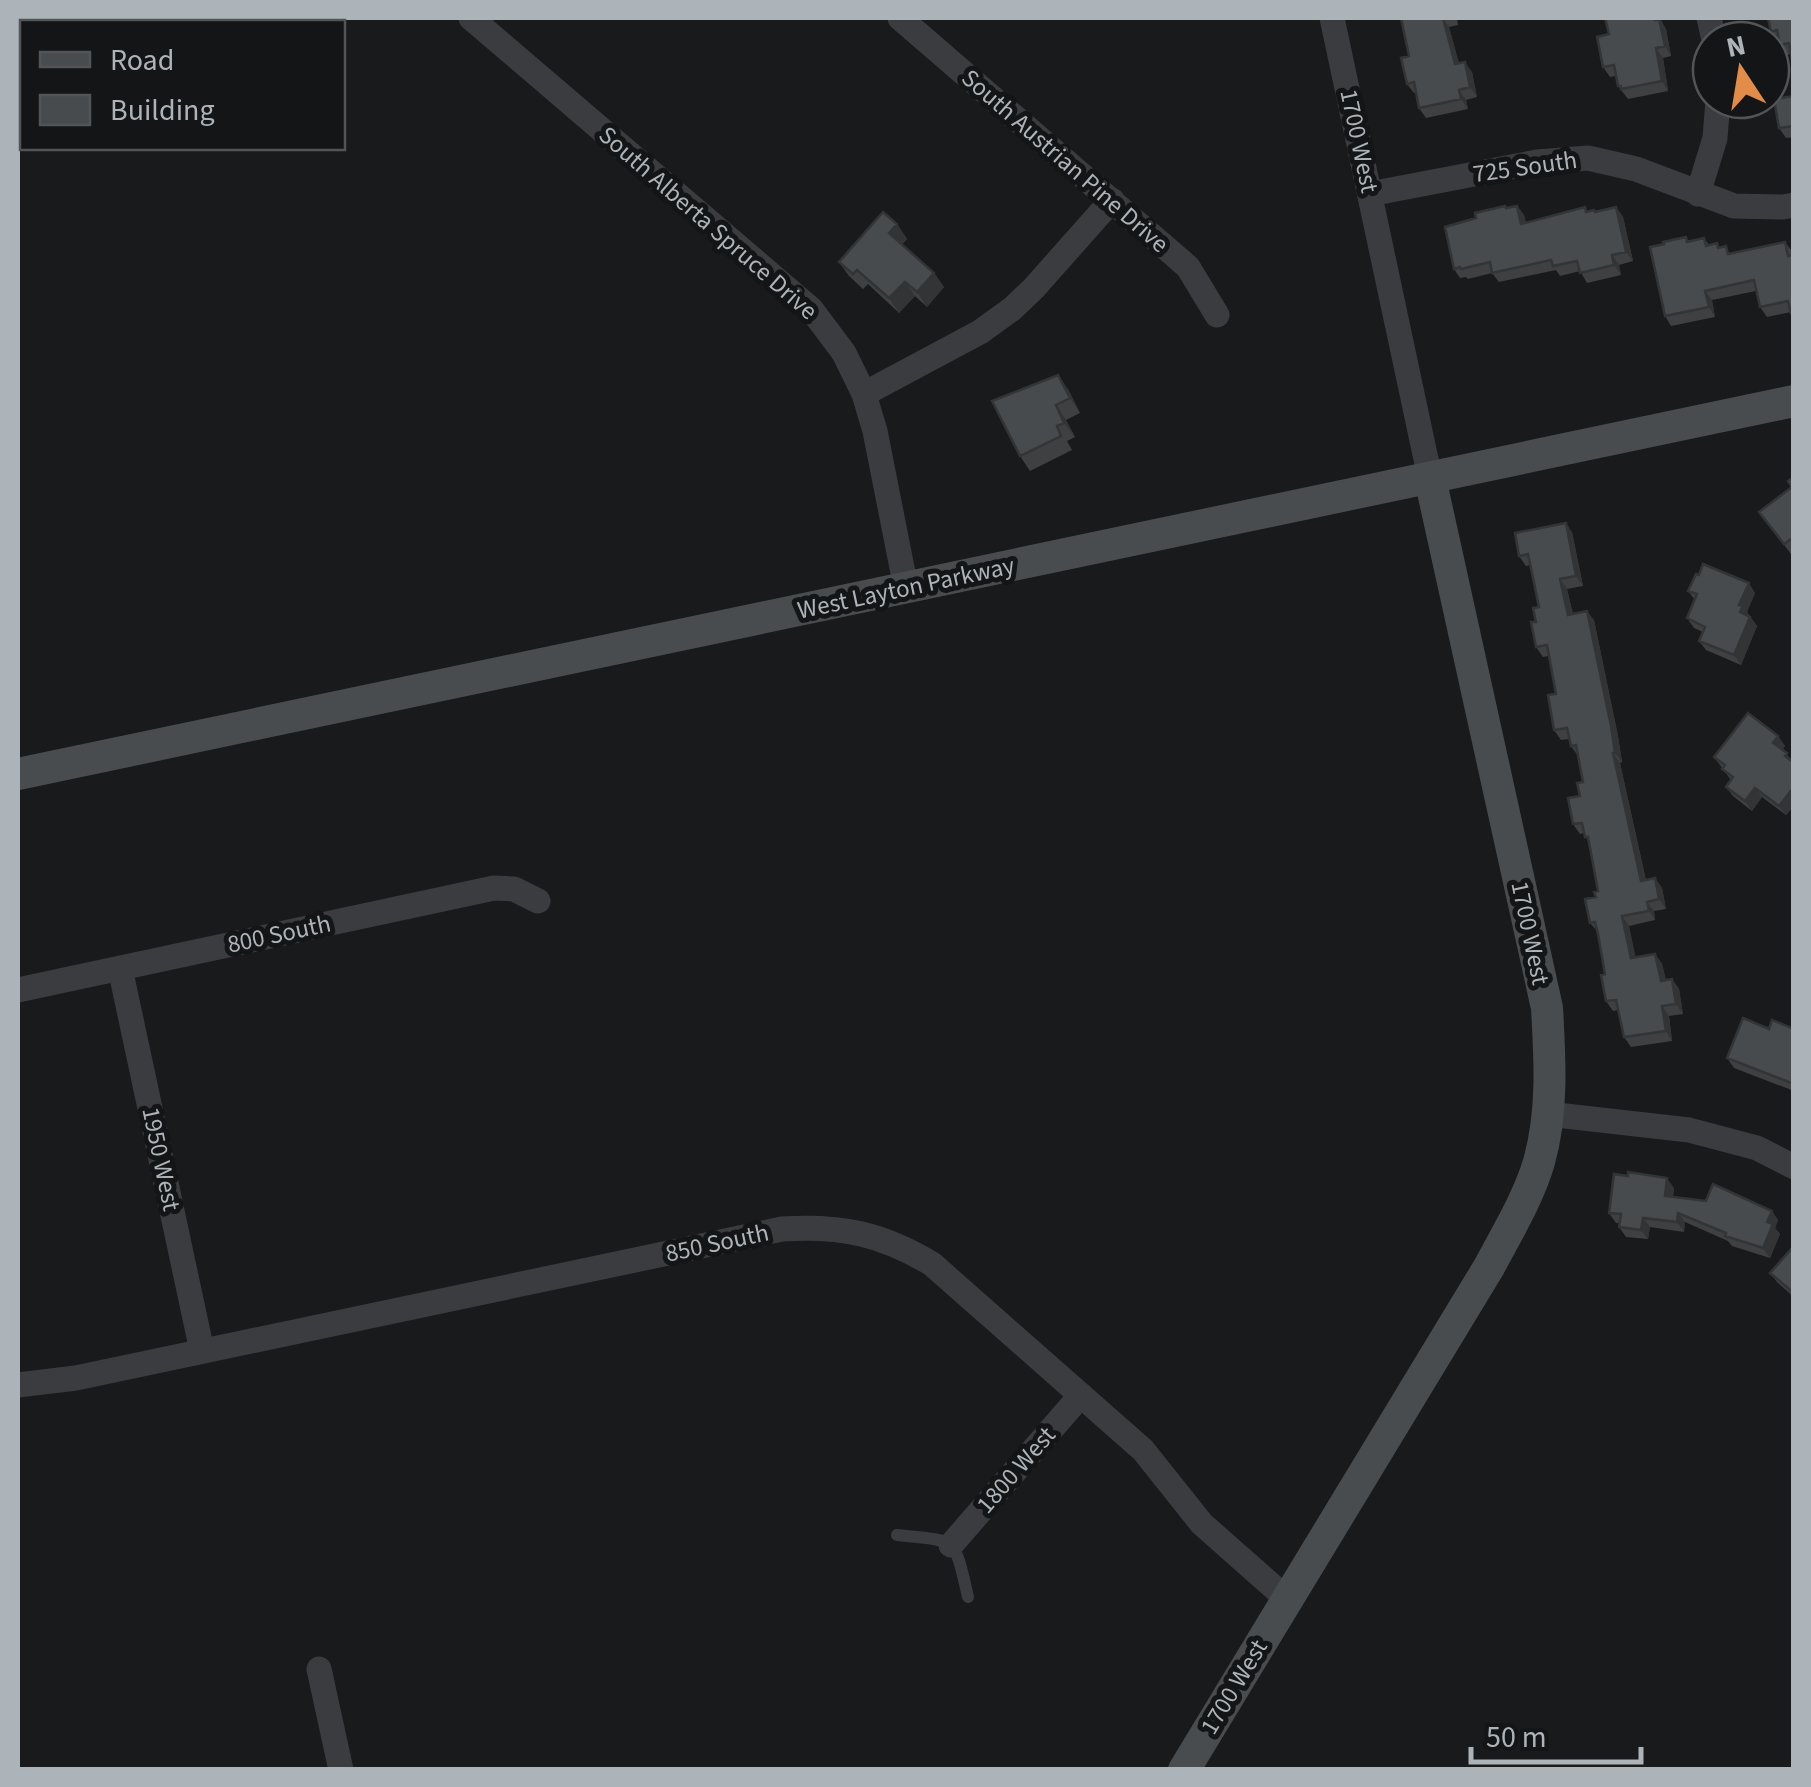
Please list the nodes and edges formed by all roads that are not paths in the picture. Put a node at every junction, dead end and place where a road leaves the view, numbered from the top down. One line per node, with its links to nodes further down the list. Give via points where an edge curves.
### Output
1 (471, 18): 10 (street, South Alberta Spruce Drive, via 811,309 844,352)
2 (1332, 18): 5 (street, 1700 West)
3 (913, 22): 7 (street, South Austrian Pine Drive)
4 (1716, 120): 6 (street)
5 (1370, 194): 6 (street, 725 South, via 1588,158); 12 (street, 1700 West)
6 (1698, 194): 8 (street, 725 South, via 1734,206)
7 (1112, 200): 9 (street, South Austrian Pine Drive, via 1188,267); 10 (street, via 1012,309)
8 (1794, 204)
9 (1216, 315)
10 (864, 394): 13 (street, South Alberta Spruce Drive)
11 (1794, 402): 12 (main road, West Layton Parkway)
12 (1430, 478): 13 (main road, West Layton Parkway); 18 (main road, 1700 West, via 1547,1008)
13 (906, 588): 14 (main road, West Layton Parkway)
14 (18, 774)
15 (538, 900): 16 (street, 800 South, via 494,888)
16 (120, 968): 17 (street, 800 South); 20 (street, 1950 West)
17 (18, 990)
18 (1548, 1114): 19 (street, via 1690,1130); 26 (main road, 1700 West, via 1524,1202)
19 (1794, 1166)
20 (202, 1351): 21 (street, 850 South); 22 (street, 850 South, via 782,1229 832,1228 883,1239 932,1264)
21 (18, 1385)
22 (1081, 1396): 24 (street, 1800 West); 26 (street, 850 South, via 1142,1450 1202,1524)
23 (897, 1535): 24 (lane)
24 (950, 1545): 25 (lane)
25 (968, 1597)
26 (1287, 1599): 29 (main road, 1700 West)
27 (319, 1668): 28 (street)
28 (340, 1770)
29 (1184, 1770)

